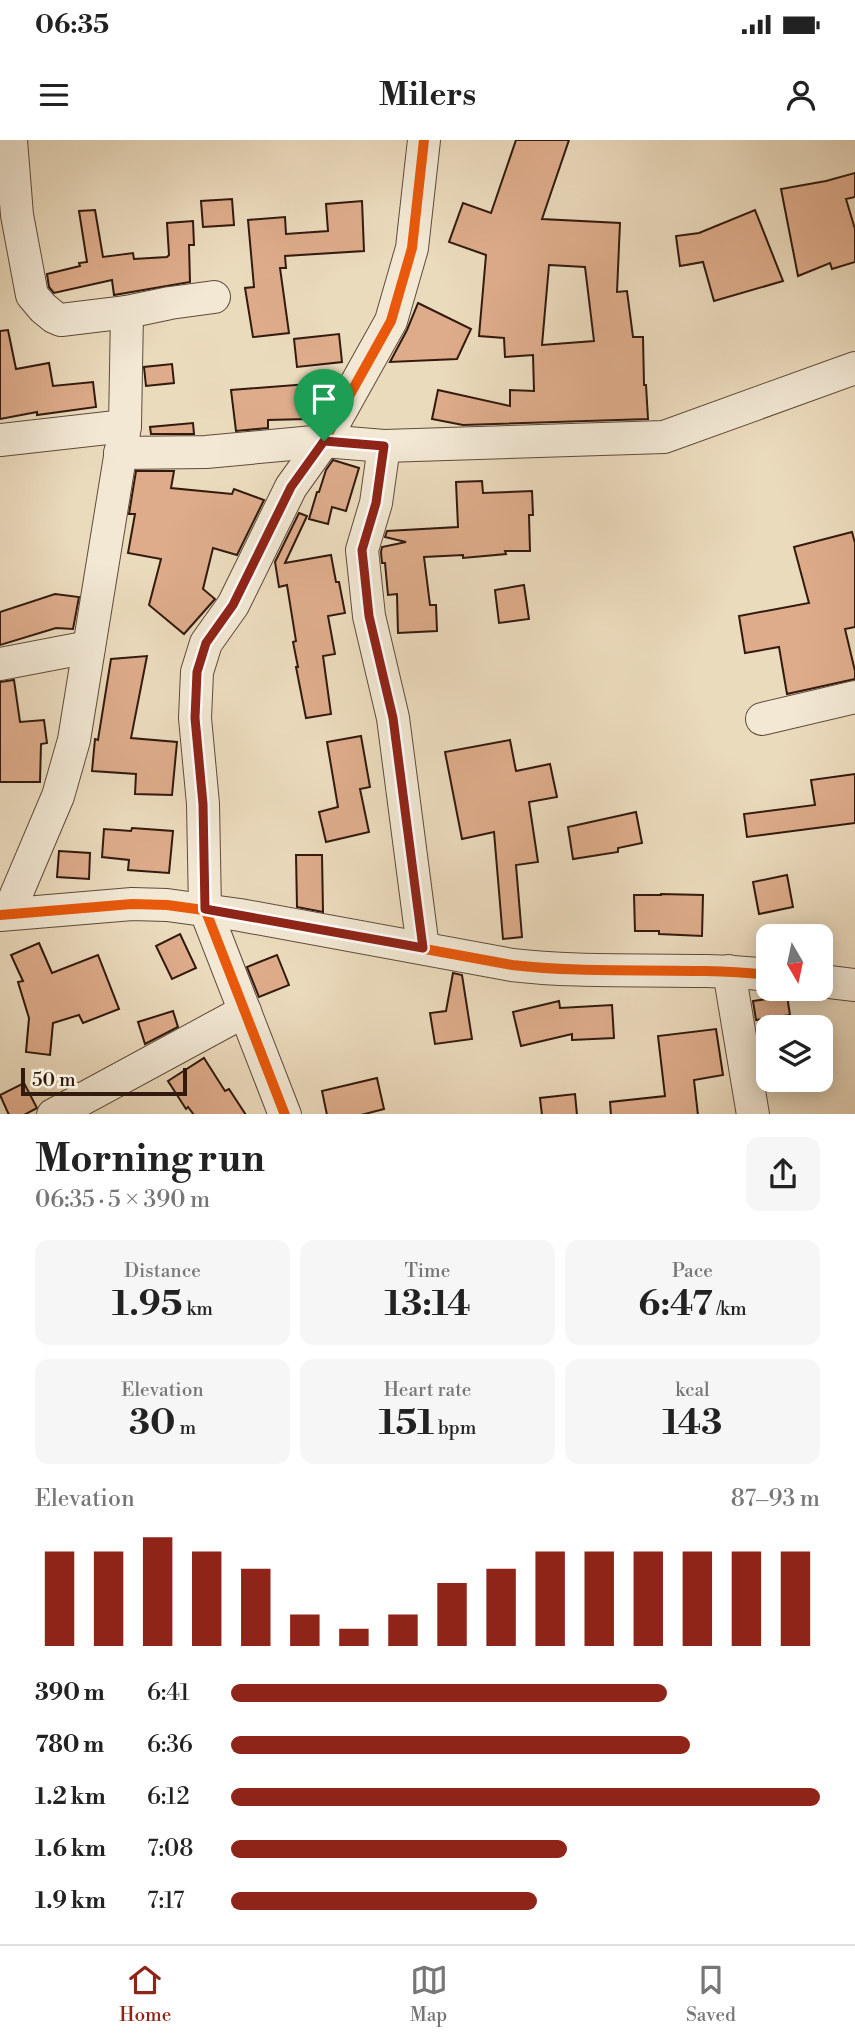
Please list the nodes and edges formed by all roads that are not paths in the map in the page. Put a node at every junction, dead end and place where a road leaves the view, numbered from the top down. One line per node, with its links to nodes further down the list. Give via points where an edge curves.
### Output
1 (11, 140): 4 (street, via 17,215 33,295 61,320)
2 (424, 140): 8 (street, via 412,247 391,321)
3 (214, 297): 4 (street)
4 (127, 312): 7 (street)
5 (855, 368): 9 (street, via 664,437)
6 (0, 440): 7 (street)
7 (123, 440): 8 (street, via 206,452); 10 (street)
8 (324, 441): 9 (street); 14 (street, via 291,487 233,605 206,643 197,672 195,718)
9 (384, 446): 16 (street, via 376,503 362,550 369,616 393,718)
10 (89, 647): 11 (street); 15 (street, via 74,740 58,796)
11 (0, 664)
12 (855, 697): 13 (street)
13 (762, 719)
14 (205, 909): 15 (street, via 132,904); 16 (street); 21 (street)
15 (4, 914)
16 (423, 948): 17 (street, via 552,970)
17 (729, 971): 18 (street); 24 (street)
18 (756, 974)
19 (833, 982): 20 (street)
20 (855, 985)
21 (245, 1011): 22 (street); 23 (street)
22 (55, 1114)
23 (285, 1114)
24 (752, 1114)

